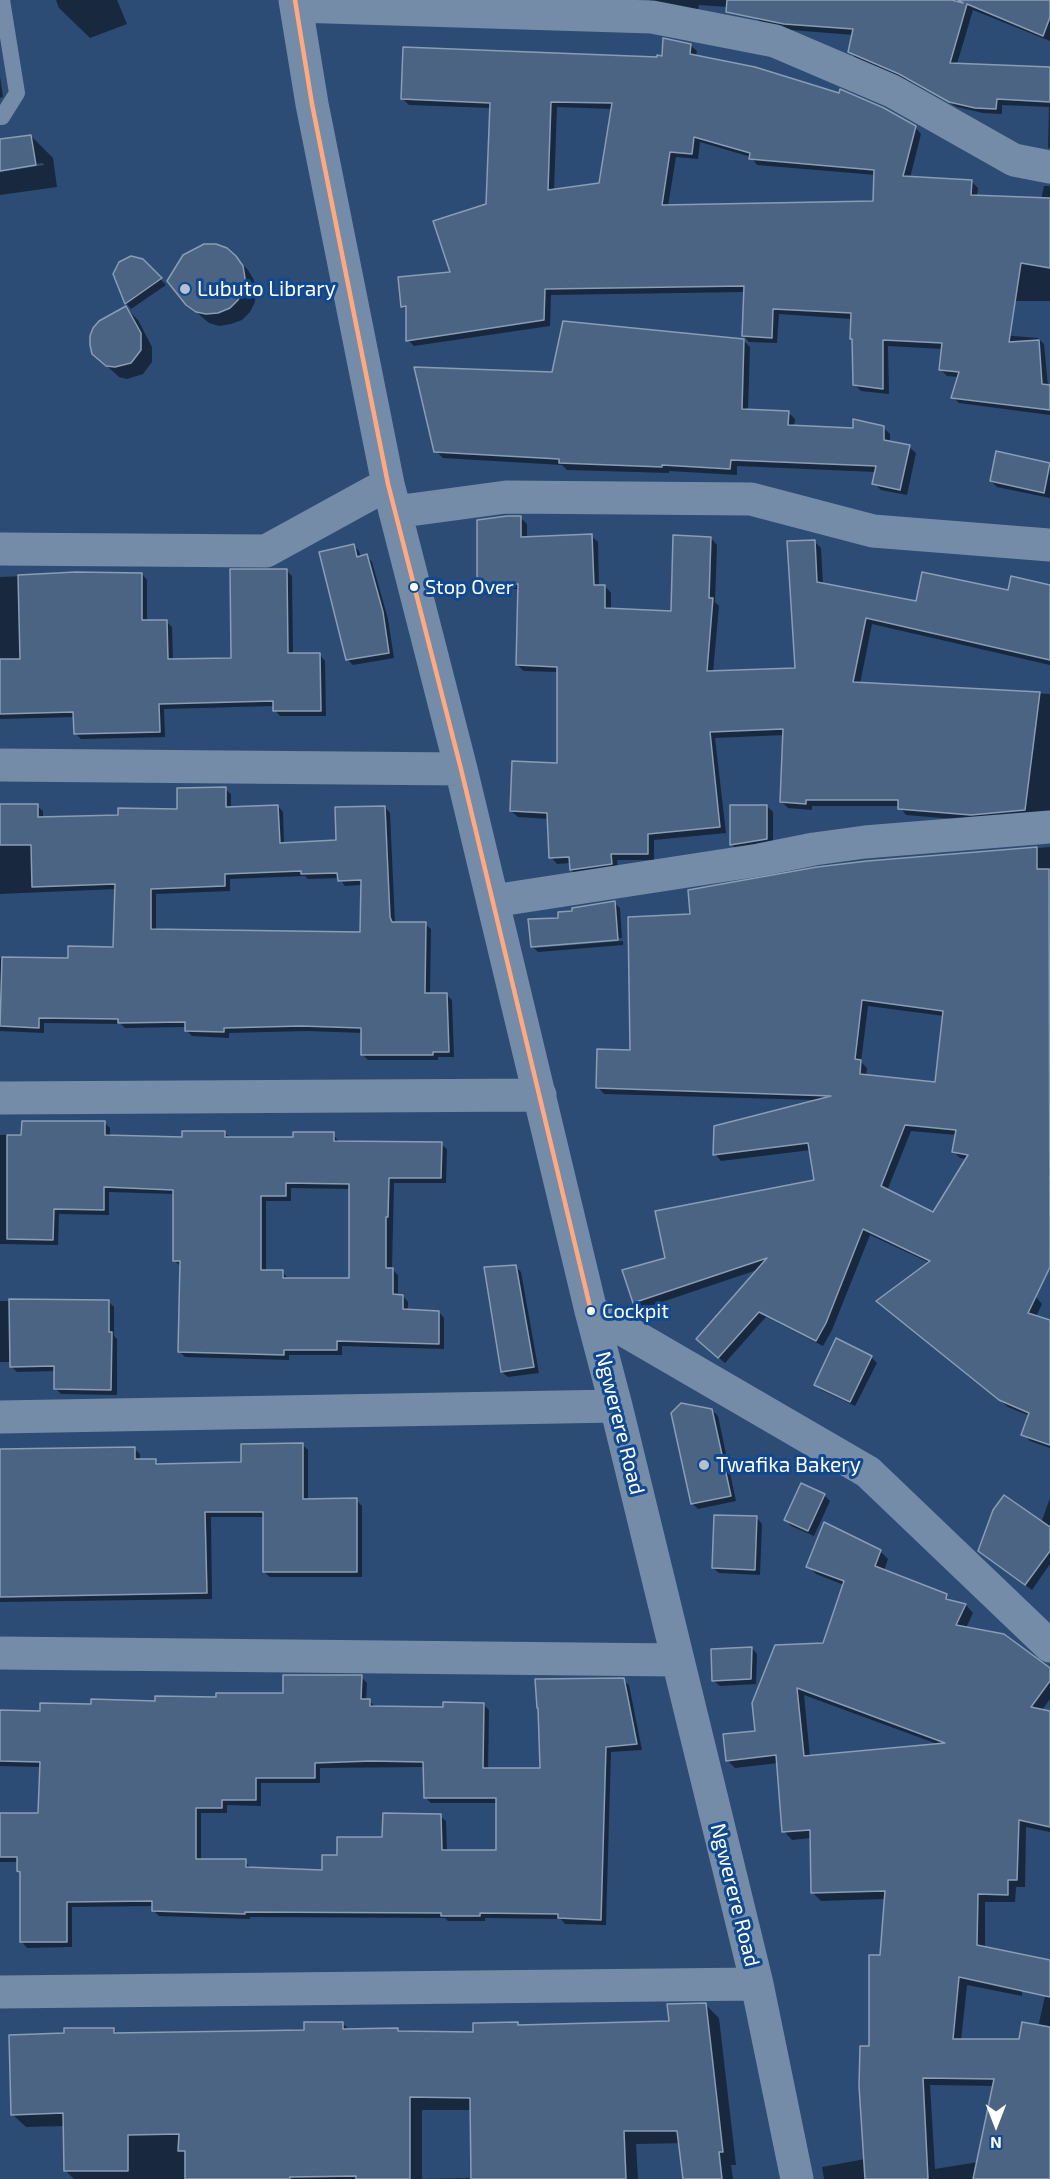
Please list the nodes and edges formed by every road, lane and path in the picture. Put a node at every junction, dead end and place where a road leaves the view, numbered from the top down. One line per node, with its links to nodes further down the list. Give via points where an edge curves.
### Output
1 (2, 0): 3 (lane, via 16,93)
2 (296, 3): 4 (street, via 652,17 775,41 892,91 1014,160); 5 (street, Ngwerere Road, via 312,105)
3 (0, 117)
4 (1050, 167)
5 (392, 498): 6 (street, via 751,499 873,531); 7 (street, via 266,551); 9 (street, Ngwerere Road)
6 (1050, 545)
7 (0, 549)
8 (0, 765): 9 (street)
9 (461, 769): 11 (street, Ngwerere Road)
10 (1050, 827): 11 (street, via 824,848)
11 (493, 901): 12 (street, Ngwerere Road)
12 (540, 1095): 13 (street); 14 (street, Ngwerere Road)
13 (0, 1098)
14 (591, 1311): 15 (street, Ngwerere Road); 17 (street, via 868,1472)
15 (616, 1406): 16 (street); 19 (street, Ngwerere Road)
16 (0, 1417)
17 (1050, 1646)
18 (0, 1653): 19 (street)
19 (677, 1660): 20 (street, Ngwerere Road)
20 (757, 1984): 21 (street); 22 (street, Ngwerere Road)
21 (0, 1992)
22 (797, 2179)

